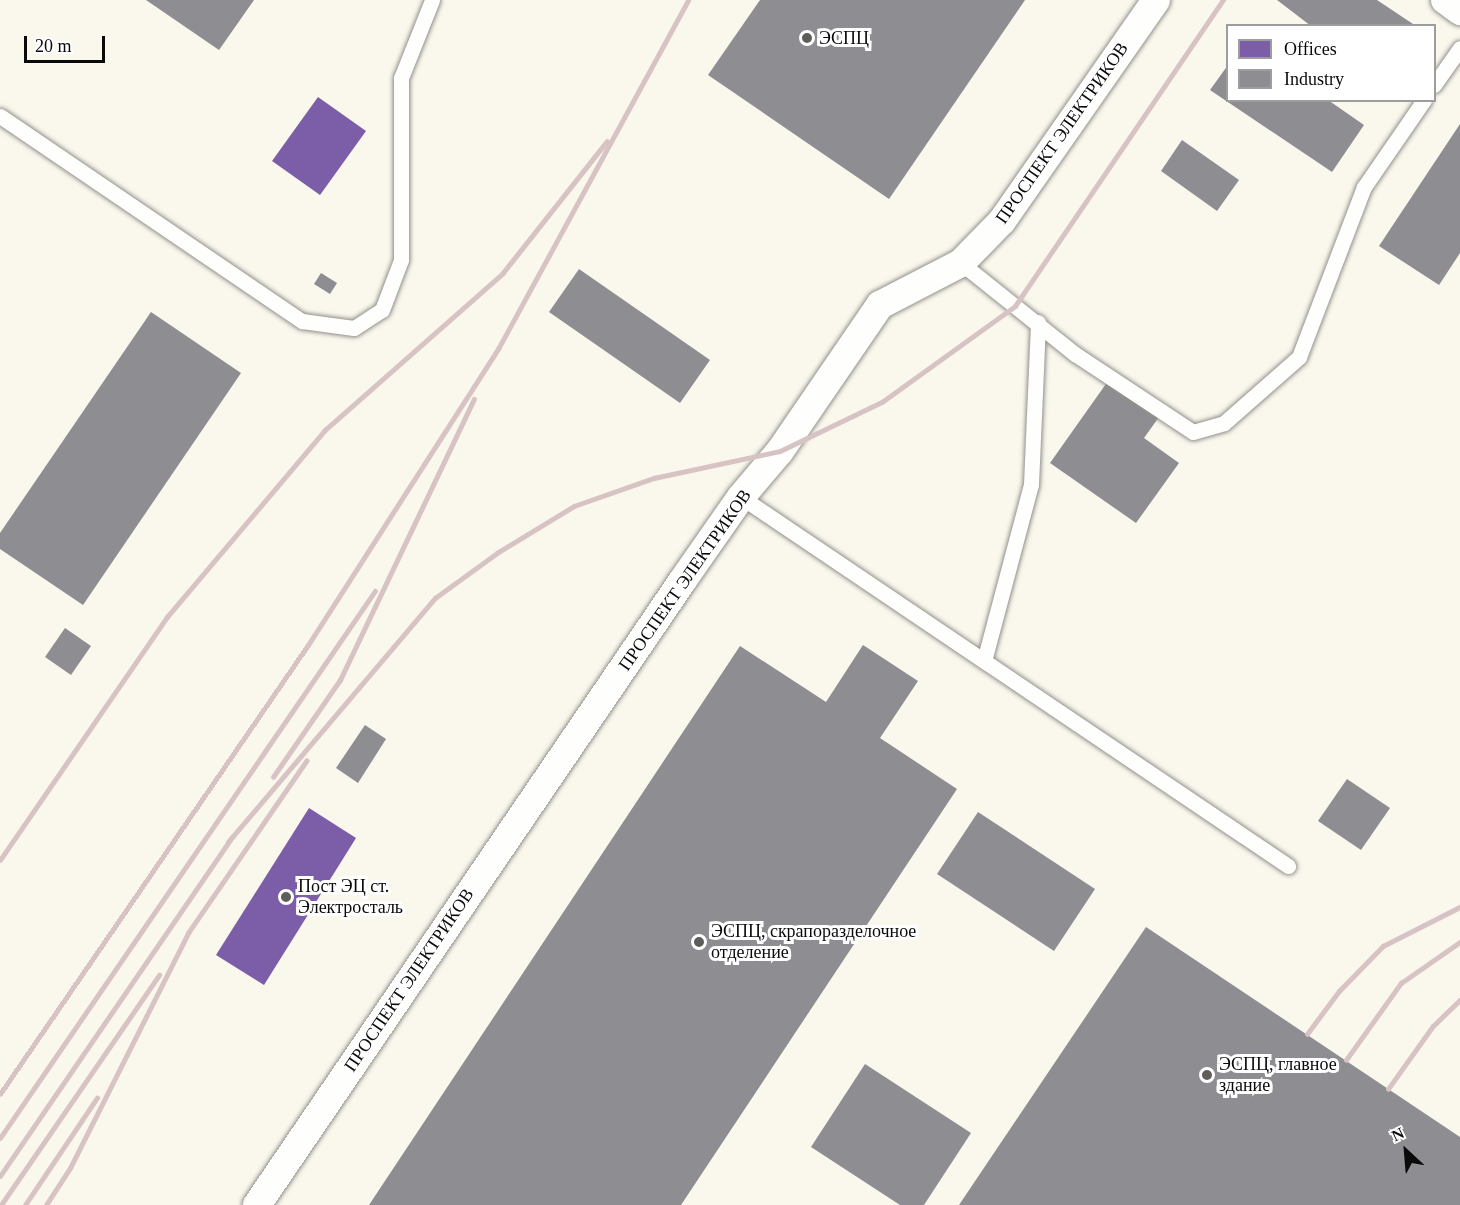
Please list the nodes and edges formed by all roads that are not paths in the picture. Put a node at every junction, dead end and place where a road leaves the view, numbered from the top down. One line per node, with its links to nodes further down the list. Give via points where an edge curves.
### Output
1 (432, 0): 8 (lane, via 401,78 401,260 382,310 354,328 302,321)
2 (1156, 0): 9 (street, ПРОСПЕКТ ЭЛЕКТРИКОВ, via 1002,220)
3 (1445, 0): 4 (street)
4 (1460, 11)
5 (1460, 48): 6 (lane)
6 (1436, 82)
7 (1423, 102): 10 (lane, via 1364,187 1299,357 1224,423 1193,432 1075,354)
8 (0, 116)
9 (961, 263): 10 (lane); 11 (street, ПРОСПЕКТ ЭЛЕКТРИКОВ, via 880,305 780,451)
10 (1038, 322): 12 (lane, via 1031,484)
11 (741, 497): 12 (lane); 14 (street, ПРОСПЕКТ ЭЛЕКТРИКОВ)
12 (984, 661): 13 (lane)
13 (1288, 866)
14 (257, 1205)

